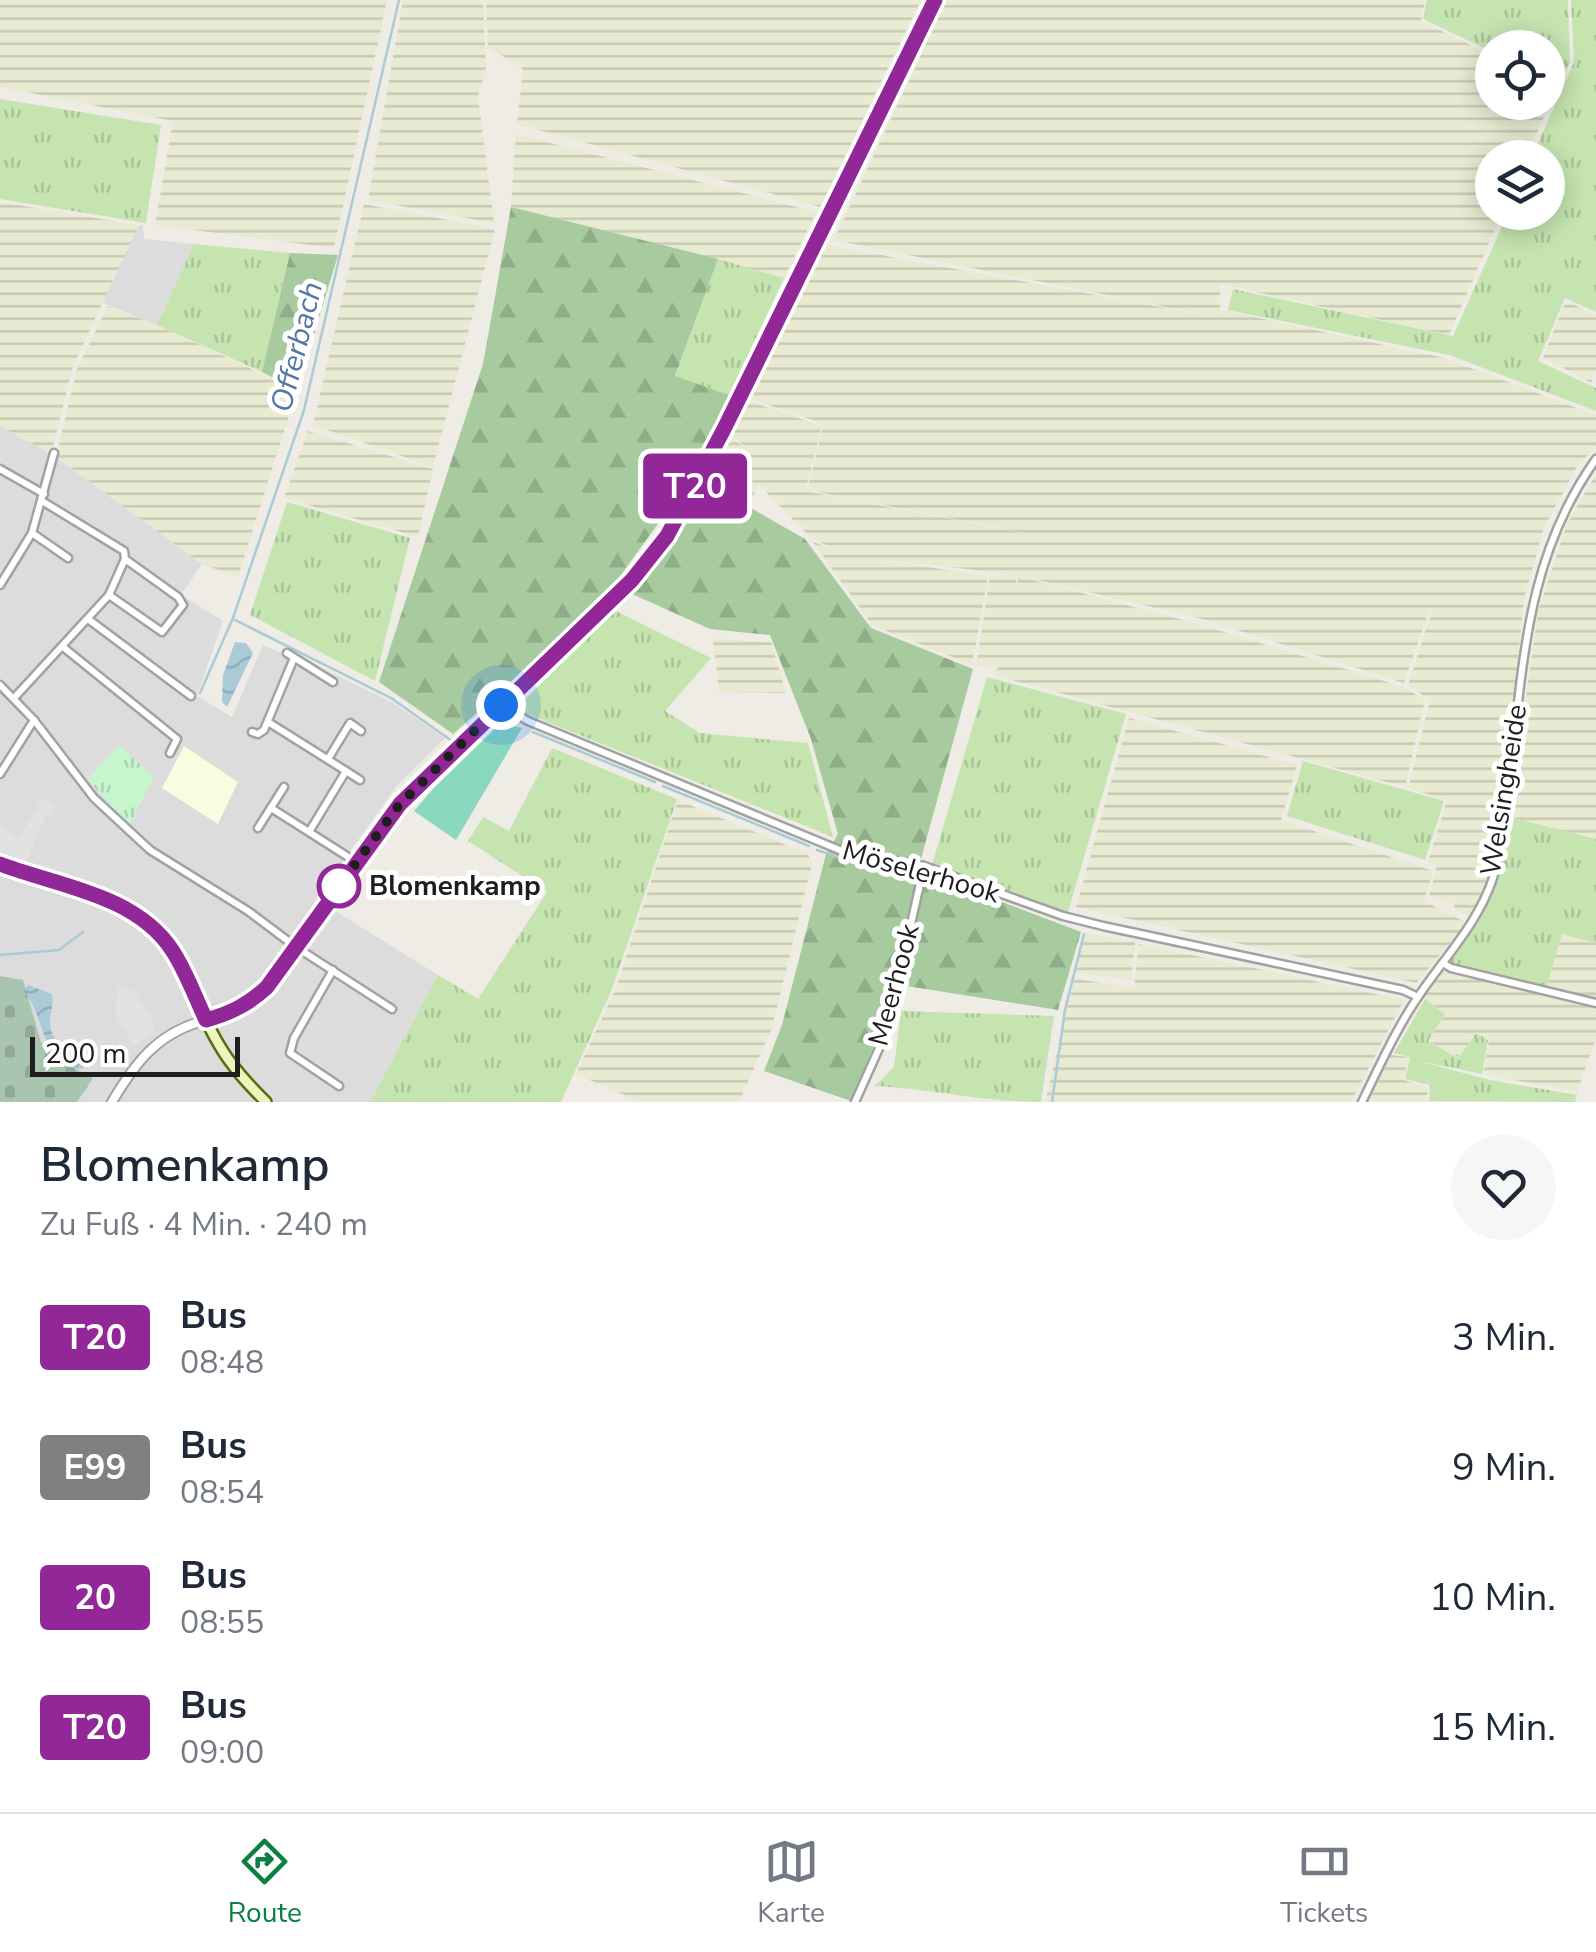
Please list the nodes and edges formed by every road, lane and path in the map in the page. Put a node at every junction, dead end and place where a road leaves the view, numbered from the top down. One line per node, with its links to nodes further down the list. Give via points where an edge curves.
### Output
1 (935, 0): 17 (main road, via 680,515 632,580)
2 (54, 453): 5 (street)
3 (1596, 459): 35 (street, Welsingheide, via 1560,518 1530,610 1493,876)
4 (0, 470): 5 (street)
5 (43, 497): 6 (street); 8 (street, via 124,550)
6 (32, 533): 7 (street); 9 (street)
7 (68, 558)
8 (125, 558): 10 (street); 10 (street, via 182,607 162,632)
9 (0, 586)
10 (109, 595): 11 (street)
11 (88, 619): 12 (street); 15 (street)
12 (63, 646): 16 (street); 22 (street, via 177,740)
13 (333, 682): 19 (street, via 291,656)
14 (0, 685): 16 (street)
15 (191, 696)
16 (15, 697): 18 (street)
17 (501, 705): 31 (main road, via 400,804); 33 (street, Möselerhook, via 528,722 842,851)
18 (34, 720): 25 (street); 34 (street, via 135,838)
19 (268, 722): 21 (street, via 261,733); 23 (street)
20 (362, 731): 23 (street, via 350,723)
21 (252, 732)
22 (170, 753)
23 (328, 759): 24 (street)
24 (346, 771): 26 (street); 30 (street)
25 (0, 774)
26 (360, 780)
27 (284, 787): 28 (street)
28 (271, 808): 29 (street); 30 (street)
29 (258, 828)
30 (308, 832): 31 (street)
31 (356, 862): 34 (main road)
32 (0, 864): 40 (main road, via 140,918 170,947)
33 (924, 866): 37 (street, Möselerhook, via 1063,916); 44 (street, Meerhook, via 881,1044)
34 (296, 947): 36 (street); 40 (main road, via 257,997)
35 (1443, 964): 37 (street, Welsingheide); 38 (street)
36 (334, 970): 39 (street); 41 (street, via 290,1053)
37 (1418, 997): 45 (street, Welsingheide)
38 (1596, 1003)
39 (392, 1008)
40 (206, 1020): 42 (street, via 152,1046); 43 (main road, via 230,1062)
41 (339, 1086)
42 (112, 1102)
43 (266, 1102)
44 (855, 1102)
45 (1362, 1102)

